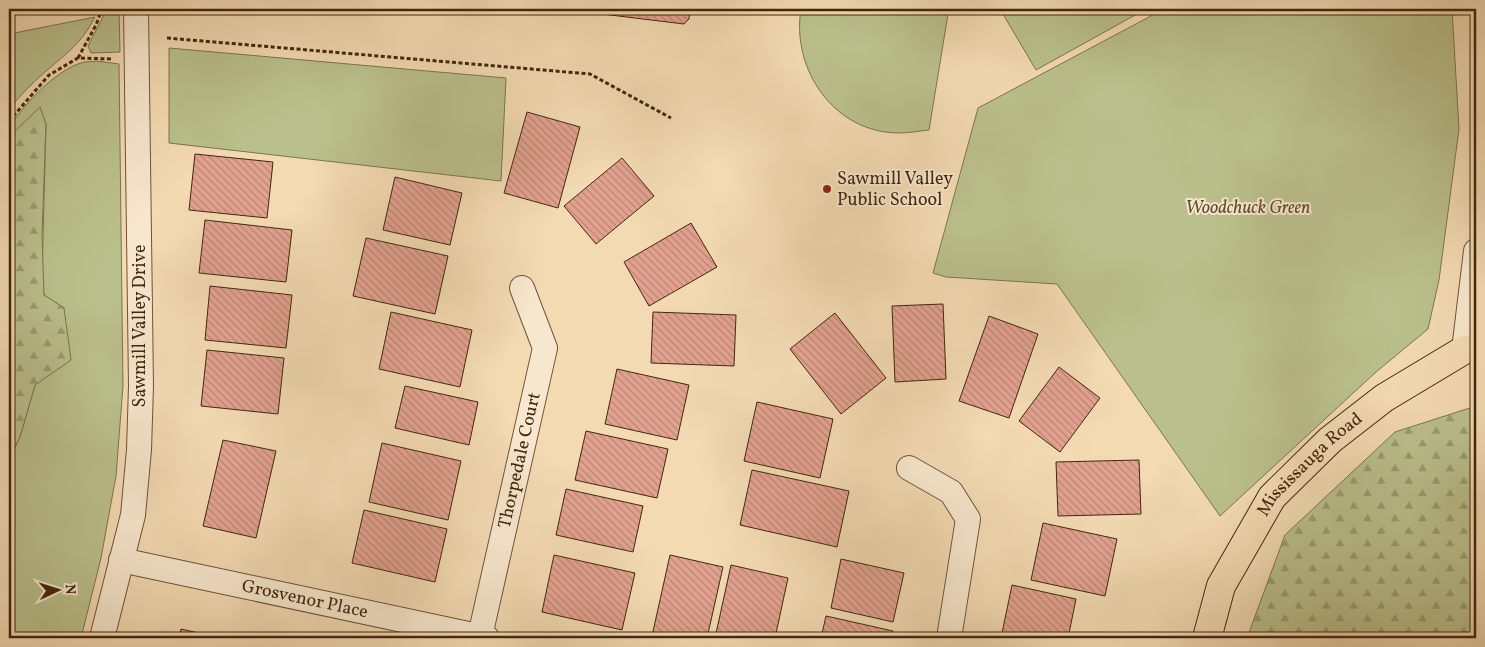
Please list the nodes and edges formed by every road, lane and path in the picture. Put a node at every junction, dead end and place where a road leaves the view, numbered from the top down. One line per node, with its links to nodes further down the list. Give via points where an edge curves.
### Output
1 (102, 9): 4 (path)
2 (136, 9): 5 (street, Sawmill Valley Drive)
3 (166, 38): 6 (path, via 590,74)
4 (78, 58): 5 (path); 7 (path, via 49,76)
5 (137, 59): 12 (street, Sawmill Valley Drive, via 139,450 133,515)
6 (671, 118)
7 (9, 120)
8 (1476, 251): 10 (street)
9 (522, 288): 13 (street, Thorpedale Court, via 545,348)
10 (1470, 349): 16 (main road, Mississauga Road, via 1384,398 1330,440 1272,497 1221,586)
11 (909, 468): 15 (street, via 951,492 968,520)
12 (121, 560): 13 (street, Grosvenor Place); 14 (street, Sawmill Valley Drive)
13 (484, 637)
14 (102, 638)
15 (950, 638)
16 (1207, 638)

